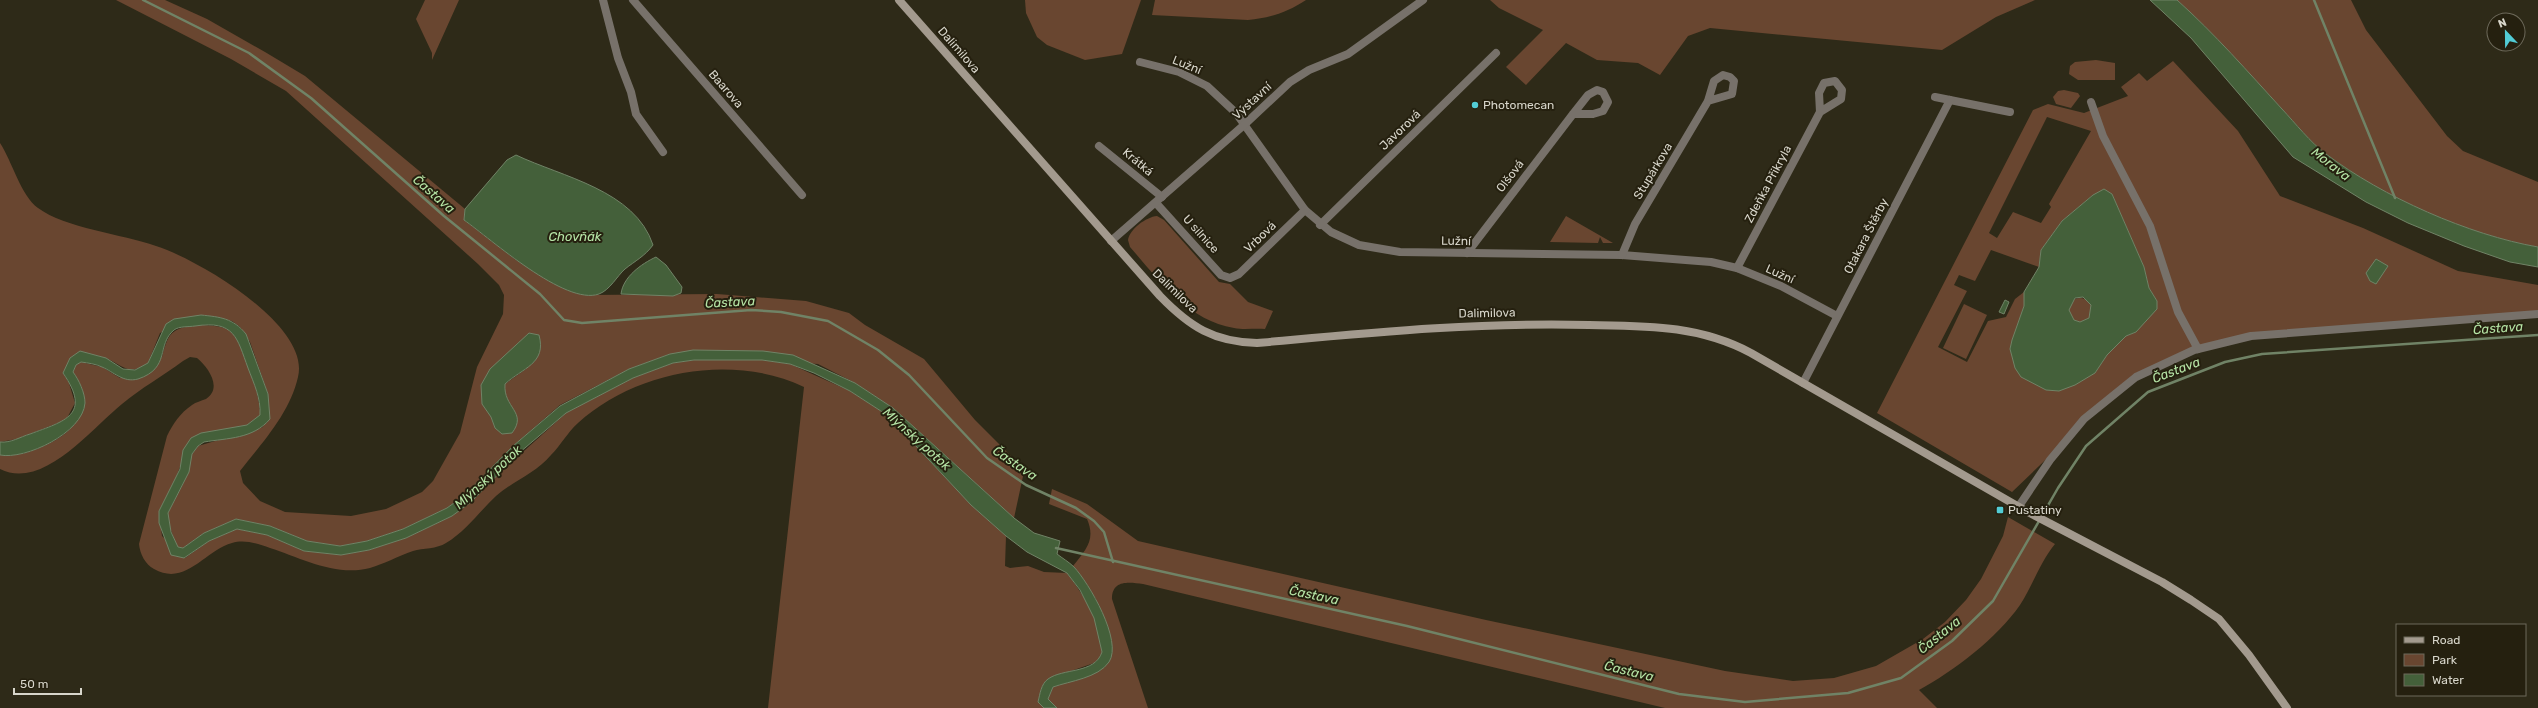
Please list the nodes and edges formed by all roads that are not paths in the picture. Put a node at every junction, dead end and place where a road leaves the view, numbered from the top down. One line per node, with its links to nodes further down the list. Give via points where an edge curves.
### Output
1 (603, 0): 16 (street, via 636,114)
2 (633, 0): 17 (street, Baarova)
3 (899, 0): 21 (main road, Dalimilova)
4 (1423, 0): 14 (street, Výstavní, via 1348,54 1308,70 1290,82)
5 (1496, 53): 20 (street, Javorová)
6 (1140, 62): 14 (street, Lužní, via 1180,72 1207,86 1236,113)
7 (1935, 97): 8 (street)
8 (1950, 100): 12 (street); 27 (street, Otakara Štěrby)
9 (1708, 101): 23 (street, Stupárkova, via 1635,224)
10 (2091, 102): 28 (street, via 2103,136 2150,226 2178,312)
11 (1820, 112): 24 (street, Zdeňka Přikryla)
12 (2010, 112)
13 (1573, 114): 22 (street, Olšová)
14 (1244, 125): 18 (street, Výstavní); 19 (street, Lužní)
15 (1099, 146): 18 (street, Krátká)
16 (663, 152)
17 (802, 194)
18 (1159, 200): 21 (street, Výstavní); 25 (street, U silnice, via 1221,275)
19 (1305, 210): 20 (street, Lužní); 25 (street, Vrbová, via 1239,274)
20 (1320, 225): 22 (street, Lužní, via 1360,245 1400,252)
21 (1111, 241): 29 (main road, Dalimilova, via 1184,319 1214,337 1235,342 1257,344 1446,326 1553,324 1698,332 1738,346)
22 (1467, 253): 23 (street, Lužní)
23 (1622, 255): 24 (street, Lužní, via 1691,260)
24 (1737, 268): 27 (street, Lužní, via 1782,286)
25 (1230, 278)
26 (2538, 314): 28 (street, via 2251,336)
27 (1838, 316): 29 (street, Otakara Štěrby)
28 (2198, 349): 30 (street, via 2136,377 2084,419 2050,460)
29 (1803, 383): 30 (main road, Dalimilova)
30 (2019, 506): 31 (main road, Dalimilova, via 2162,582 2219,619)
31 (2287, 708)

